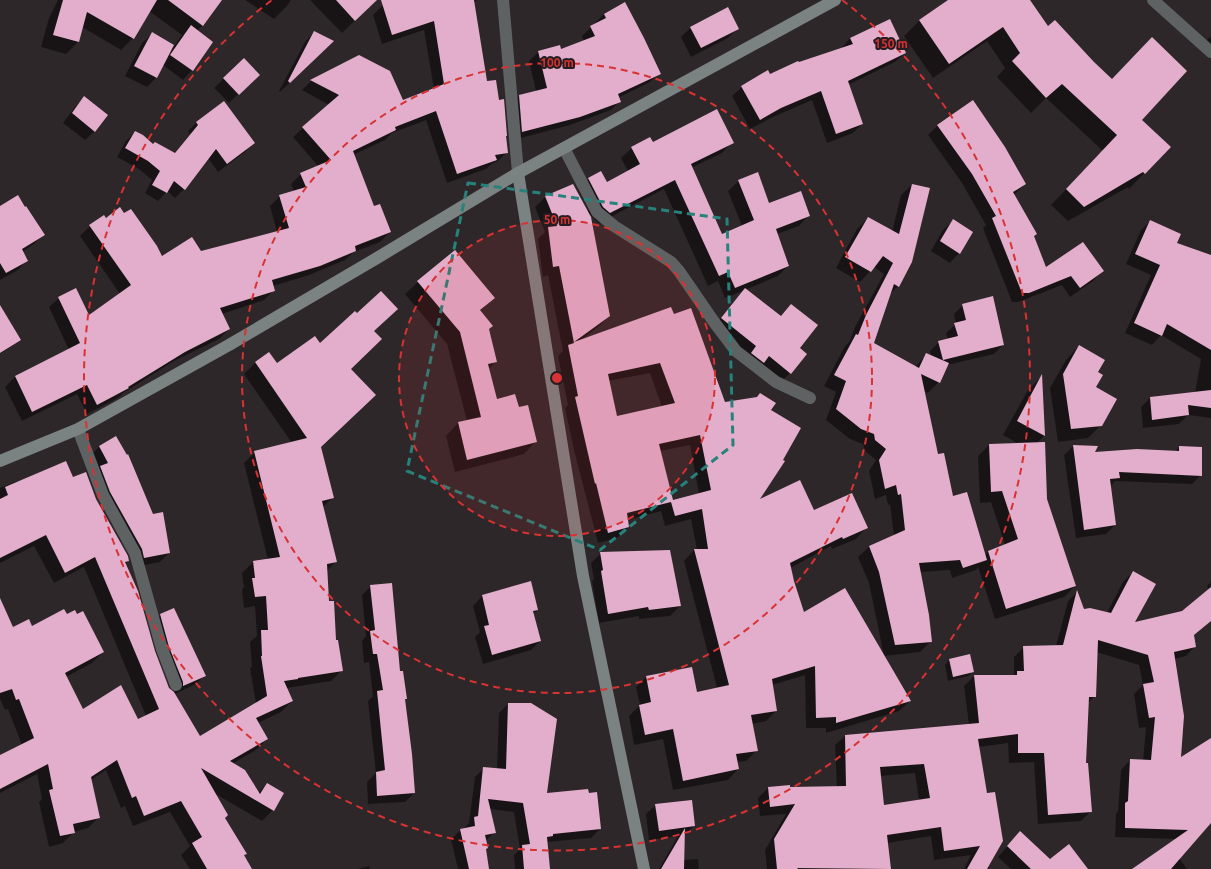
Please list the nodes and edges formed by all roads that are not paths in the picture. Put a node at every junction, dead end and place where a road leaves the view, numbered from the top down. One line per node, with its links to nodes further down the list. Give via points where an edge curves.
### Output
1 (503, 0): 6 (street)
2 (835, 0): 5 (main road)
3 (1153, 0): 4 (street)
4 (1211, 52)
5 (564, 148): 6 (main road); 7 (street, via 597,212 614,226 671,262 736,351 776,382)
6 (518, 173): 8 (main road, via 229,346); 11 (main road, via 583,576)
7 (810, 398)
8 (78, 429): 9 (main road); 10 (street, via 103,495 135,553 162,649)
9 (0, 461)
10 (176, 685)
11 (644, 869)

